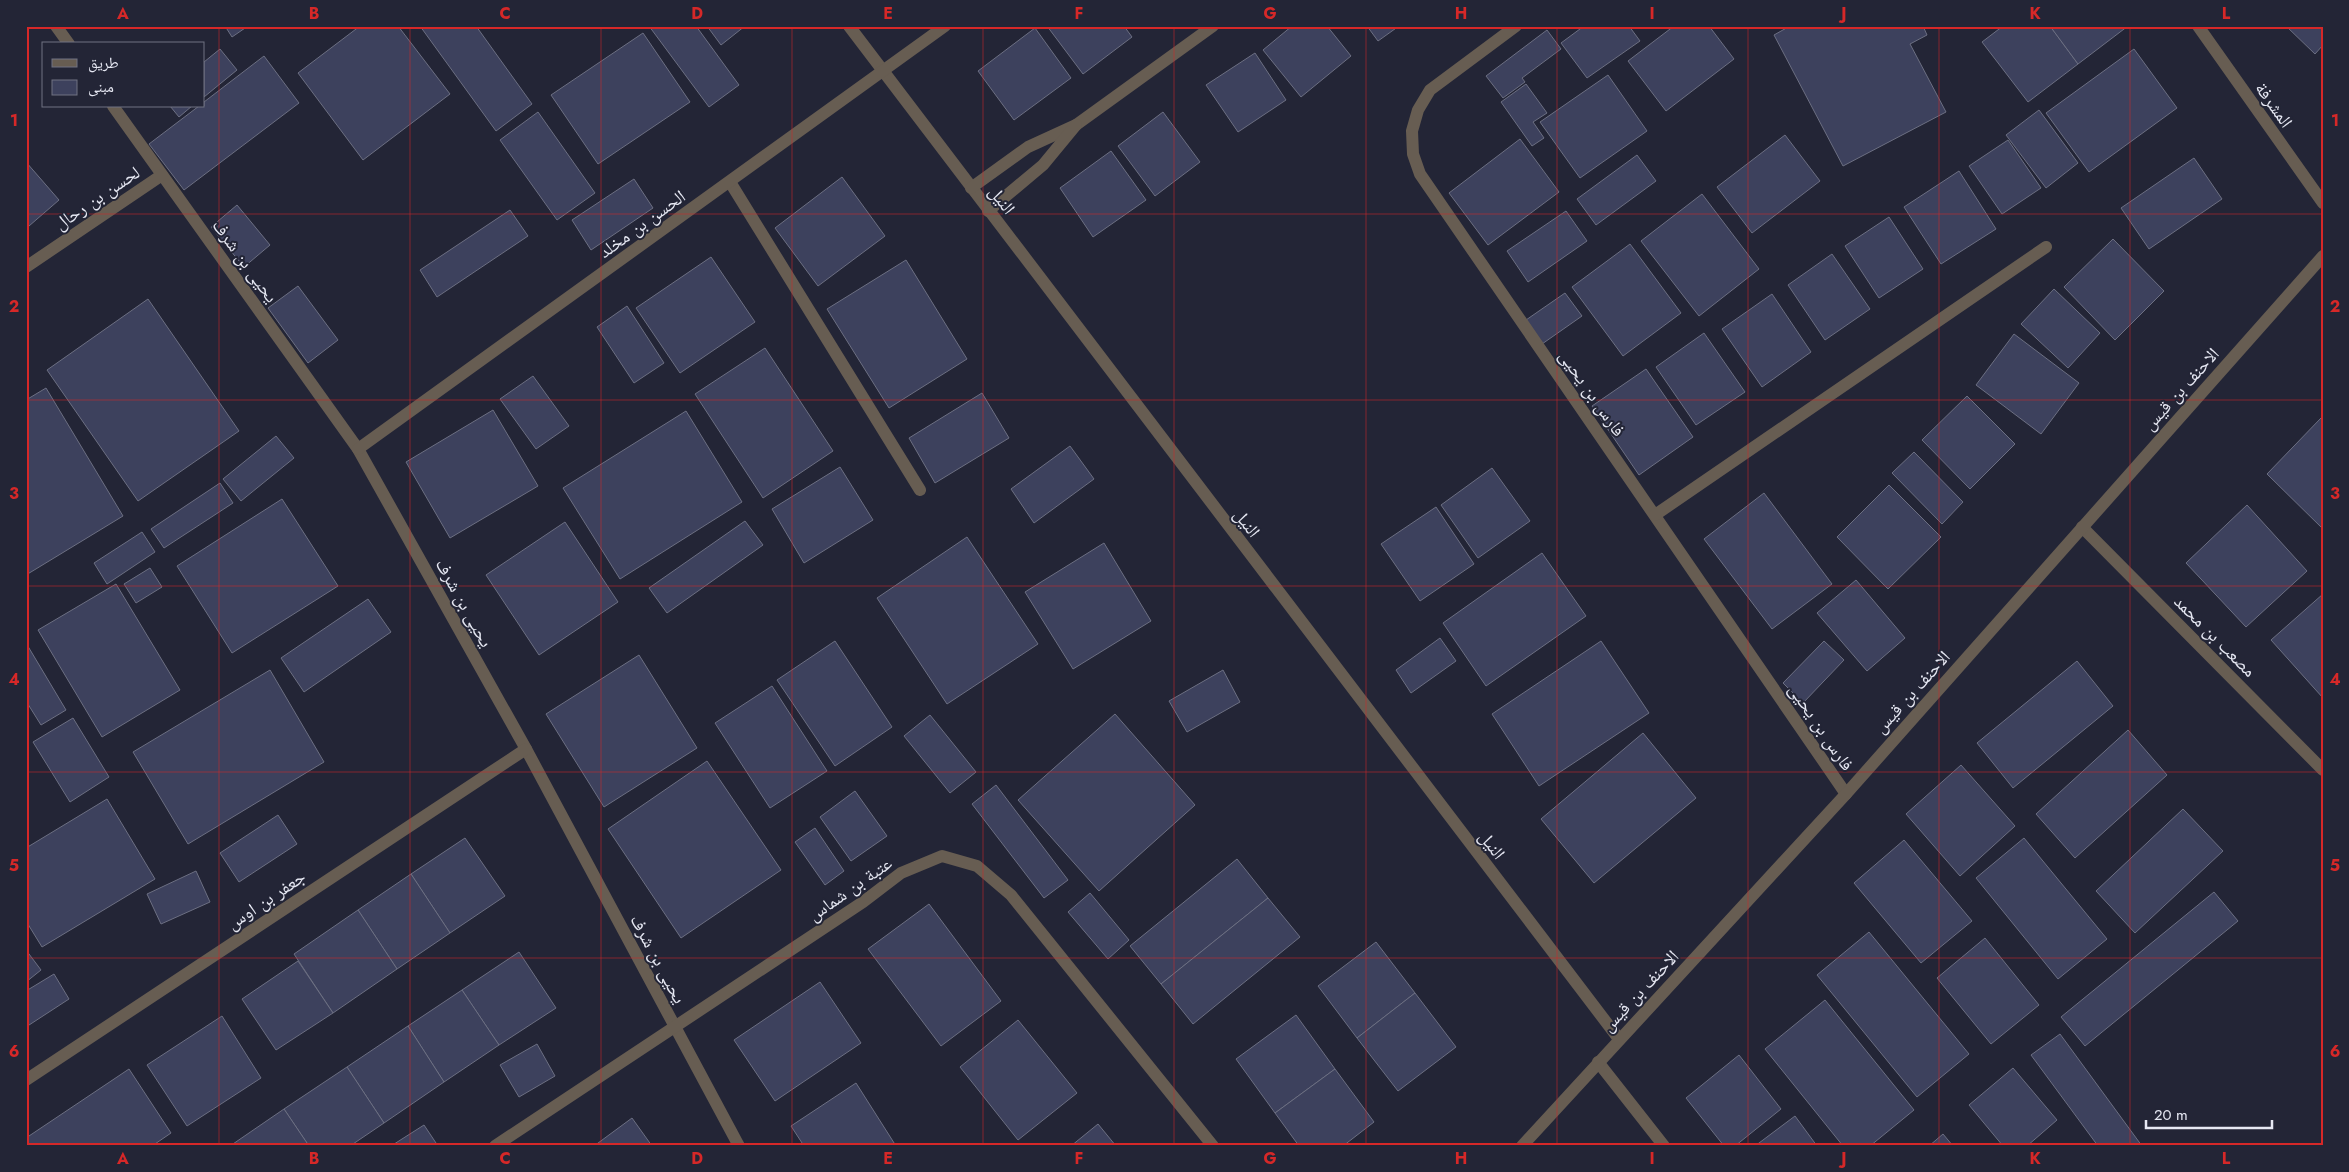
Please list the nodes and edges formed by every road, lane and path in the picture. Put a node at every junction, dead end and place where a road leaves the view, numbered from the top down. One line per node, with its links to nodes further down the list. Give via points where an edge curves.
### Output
1 (56, 26): 7 (street)
2 (848, 26): 8 (street, النيل)
3 (945, 26): 8 (street, الحسن بن مخلد)
4 (1213, 26): 10 (street)
5 (1516, 26): 21 (street, فارس بن يحيى, via 1430,90 1412,131 1413,154 1420,174)
6 (2198, 26): 14 (street, المشرفة)
7 (68, 42)
8 (882, 72): 12 (street, الحسن بن مخلد); 13 (street, النيل)
9 (114, 108): 11 (street, يحيى بن شرف)
10 (1076, 125): 13 (street, via 1028,147); 15 (street, via 1042,165)
11 (162, 174): 18 (street, لحسن بن رحال); 19 (street, يحيى بن شرف)
12 (730, 182): 19 (street, الحسن بن مخلد); 20 (street)
13 (971, 188): 15 (street, النيل)
14 (2323, 203)
15 (988, 211): 27 (street, النيل)
16 (2046, 247): 21 (street)
17 (2323, 256): 22 (street, الاحنف بن قيس)
18 (26, 267)
19 (358, 449): 23 (street, يحيى بن شرف)
20 (920, 490)
21 (1655, 515): 25 (street, فارس بن يحيى)
22 (2082, 527): 24 (street, مصعب بن محمد); 25 (street, الاحنف بن قيس)
23 (526, 749): 26 (street, يحيى بن شرف); 29 (street, جعفر بن اوس)
24 (2323, 770)
25 (1846, 794): 27 (street, الاحنف بن قيس)
26 (674, 1027): 30 (street, عتبة بن شماس); 31 (street, يحيى بن شرف); 32 (street, عتبة بن شماس, via 863,902 901,873 942,856 977,866 1011,895)
27 (1619, 1040): 28 (street, الاحنف بن قيس)
28 (1598, 1062): 33 (street, الاحنف بن قيس); 34 (street)
29 (26, 1080)
30 (495, 1146)
31 (739, 1146)
32 (1213, 1146)
33 (1522, 1146)
34 (1664, 1146)

